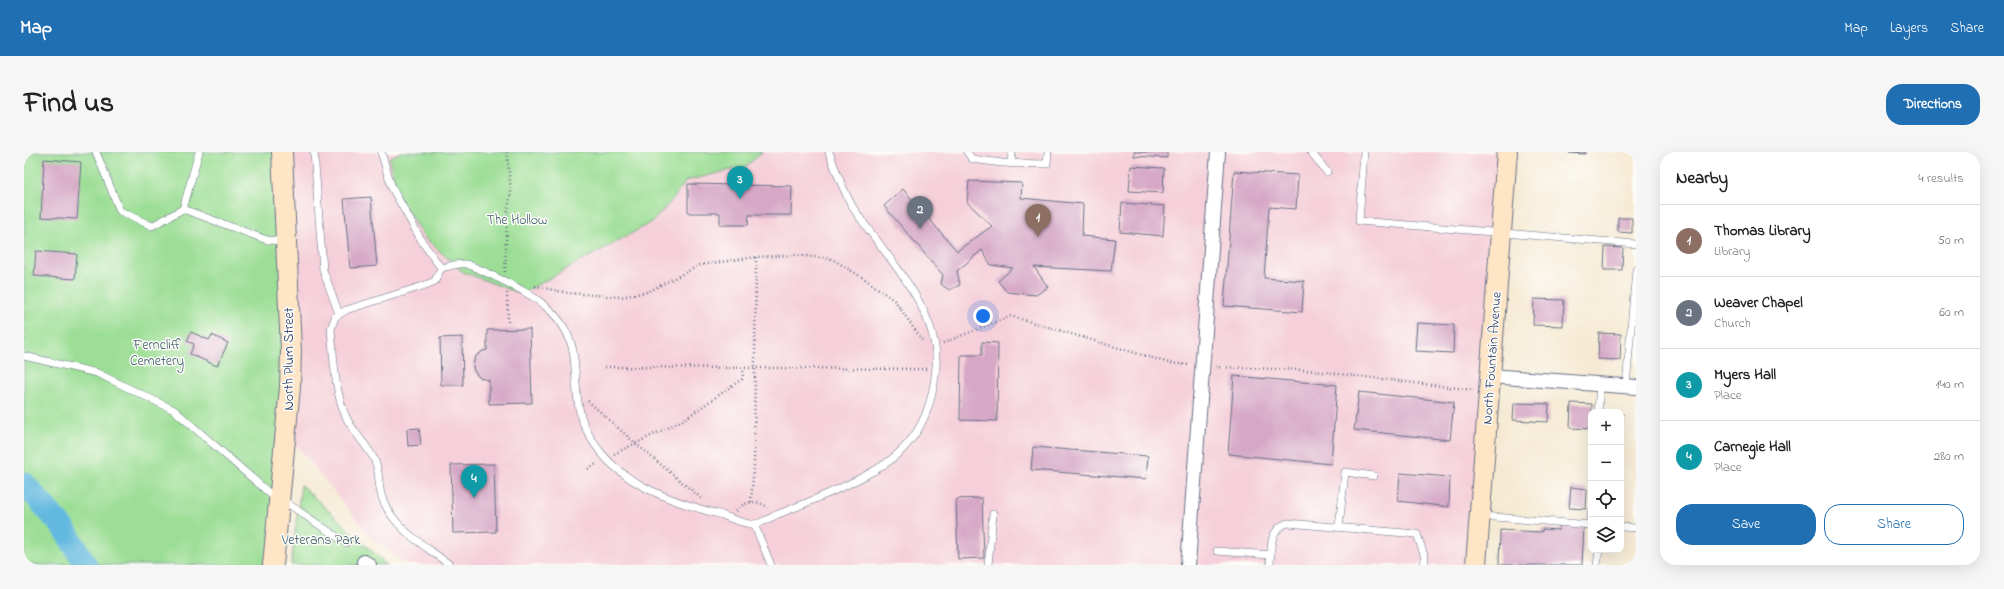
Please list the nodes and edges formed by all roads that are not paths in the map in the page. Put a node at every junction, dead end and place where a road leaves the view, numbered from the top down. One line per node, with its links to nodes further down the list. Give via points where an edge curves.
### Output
1 (96, 152): 16 (lane, via 120,211 152,226)
2 (199, 152): 16 (lane)
3 (282, 152): 18 (street, North Plum Street)
4 (314, 152): 22 (lane, via 323,270)
5 (381, 152): 20 (lane, via 392,188 423,243)
6 (829, 152): 32 (lane, via 853,206 907,283 931,328 936,365 933,388 922,423 900,454 865,476)
7 (967, 152): 14 (lane, via 972,159)
8 (1012, 152): 14 (lane)
9 (1048, 152): 14 (lane, via 1047,164)
10 (1218, 152): 45 (street)
11 (1311, 152): 15 (lane)
12 (1364, 152): 17 (lane, via 1358,221)
13 (1507, 152): 17 (street, North Fountain Avenue)
14 (1011, 164)
15 (1327, 172)
16 (183, 209): 18 (lane, via 267,240)
17 (1500, 232): 19 (lane); 24 (street, North Fountain Avenue)
18 (286, 241): 29 (street, North Plum Street, via 291,351)
19 (1636, 244)
20 (441, 268): 22 (lane, via 435,281); 32 (lane, via 464,264 507,282 541,301 554,313 570,340 579,412 586,429 596,446 625,476 672,500)
21 (1636, 270): 26 (lane)
22 (339, 314): 42 (lane, via 332,322 331,329 342,408 374,458 378,468 382,500 400,525)
23 (24, 356): 29 (lane, via 96,373 174,410)
24 (1490, 376): 25 (street); 31 (street, North Fountain Avenue)
25 (1600, 384): 26 (street); 27 (lane)
26 (1631, 387)
27 (1598, 409)
28 (1374, 476): 34 (lane, via 1345,472)
29 (280, 501): 37 (lane); 41 (street, North Plum Street)
30 (993, 514): 44 (lane)
31 (1480, 516): 33 (lane); 48 (street, North Fountain Avenue)
32 (754, 524): 43 (lane)
33 (1588, 525)
34 (1339, 527): 40 (lane, via 1283,524 1273,533); 47 (lane, via 1417,534 1425,558)
35 (1624, 527): 36 (lane)
36 (1636, 528)
37 (346, 543)
38 (1217, 551): 40 (lane)
39 (1599, 553): 49 (lane)
40 (1271, 555): 46 (lane)
41 (273, 565)
42 (450, 565)
43 (771, 565)
44 (988, 565)
45 (1188, 565)
46 (1270, 565)
47 (1424, 565)
48 (1476, 565)
49 (1597, 565)

